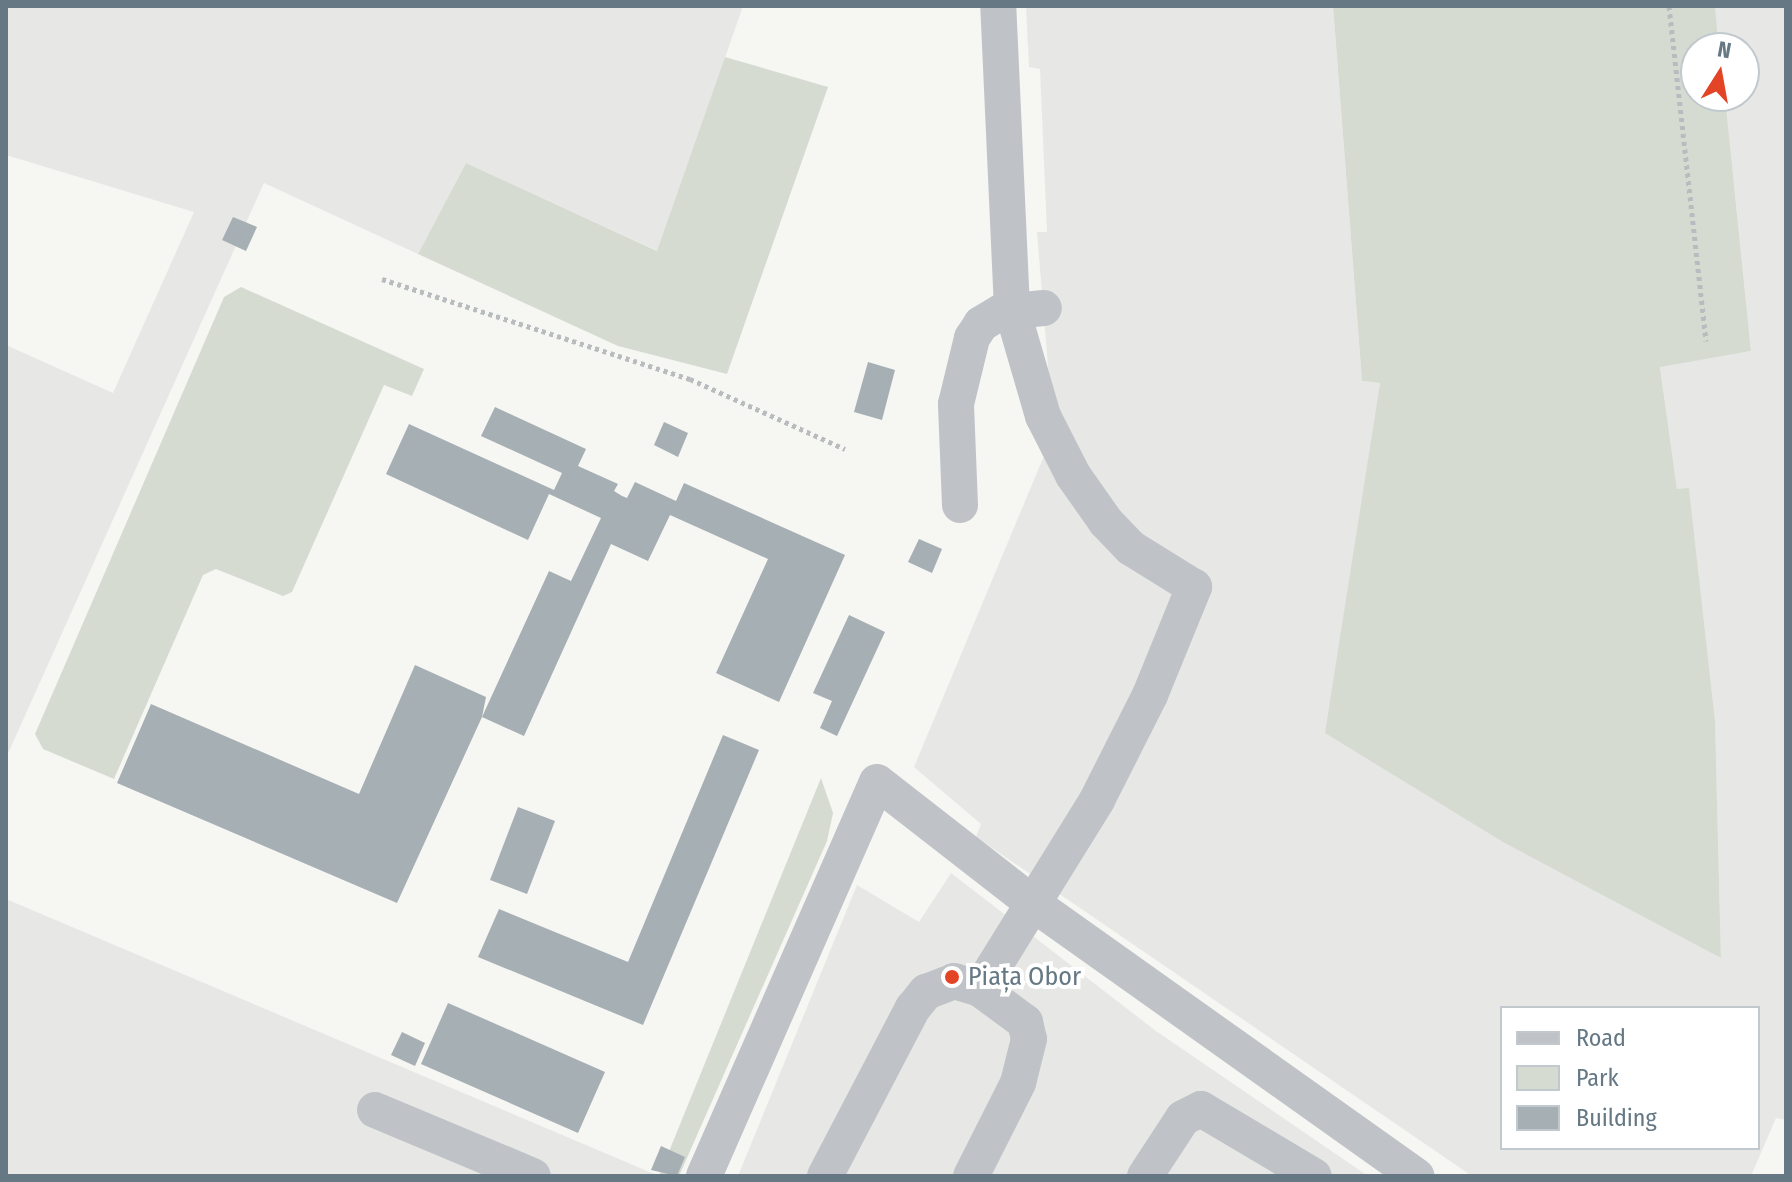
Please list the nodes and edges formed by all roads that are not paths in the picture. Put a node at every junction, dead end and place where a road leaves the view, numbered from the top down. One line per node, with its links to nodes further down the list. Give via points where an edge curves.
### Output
1 (998, 6): 2 (street)
2 (1028, 309): 3 (street, via 981,324 963,367 956,404); 4 (street, via 1043,416 1073,475 1131,548 1194,587 1124,748)
3 (960, 505)
4 (1035, 905): 5 (street); 9 (street, via 877,782); 13 (street)
5 (980, 989): 10 (street, via 954,981 926,992); 11 (street, via 1025,1022 1029,1039 1018,1083)
6 (375, 1110): 8 (street)
7 (1152, 1174): 12 (street, via 1183,1118 1201,1109)
8 (533, 1176)
9 (704, 1176)
10 (825, 1176)
11 (971, 1176)
12 (1314, 1176)
13 (1417, 1176)

